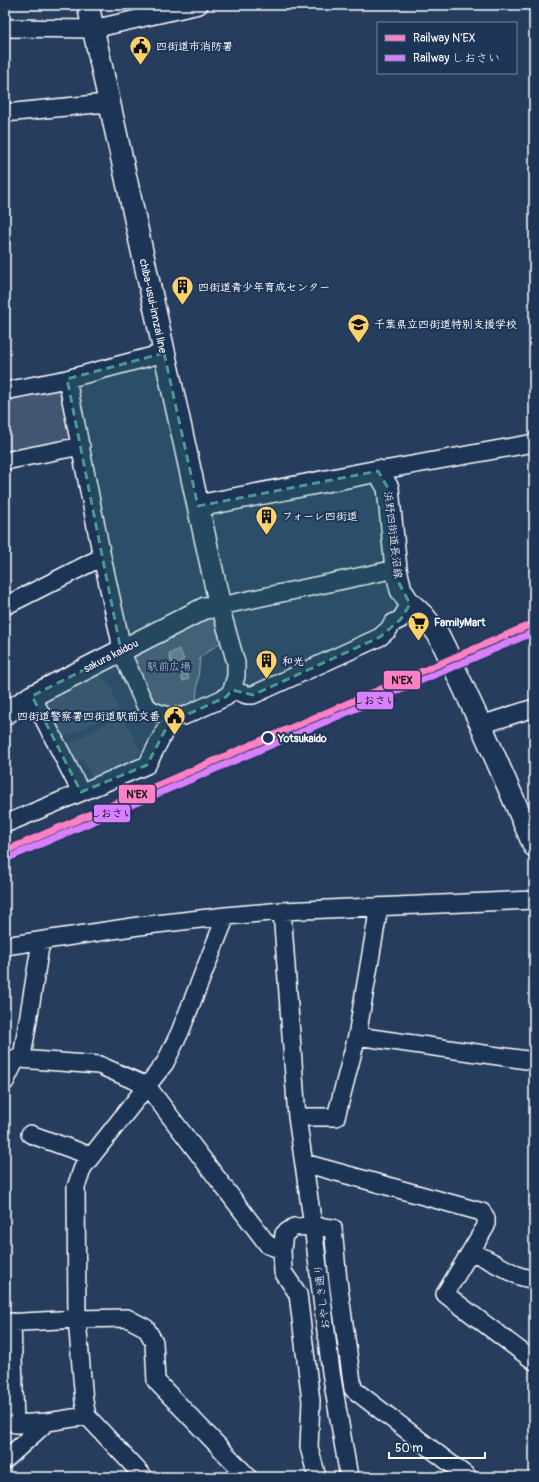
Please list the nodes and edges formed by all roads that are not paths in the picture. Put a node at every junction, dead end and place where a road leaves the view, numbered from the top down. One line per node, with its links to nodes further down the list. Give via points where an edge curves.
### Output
1 (88, 5): 4 (main road, chiba-usui-innzai line)
2 (199, 5): 4 (street)
3 (5, 28): 4 (street)
4 (94, 29): 5 (main road, chiba-usui-innzai line)
5 (109, 104): 6 (street); 7 (main road, chiba-usui-innzai line)
6 (5, 113)
7 (164, 353): 8 (street); 14 (main road, chiba-usui-innzai line)
8 (67, 378): 9 (street); 11 (street)
9 (5, 391)
10 (534, 443): 13 (street)
11 (81, 446): 12 (street); 15 (street)
12 (5, 460)
13 (378, 472): 14 (main road); 16 (main road, 浜野四街道長沼線, via 388,488)
14 (198, 506): 19 (main road, chiba-usui-innzai line)
15 (102, 557): 18 (street); 20 (street)
16 (396, 569): 17 (main road, 浜野四街道長沼線, via 401,590); 19 (street)
17 (410, 604): 21 (street, via 401,619 393,623 380,637 253,695); 26 (main road, 浜野四街道長沼線, via 424,616 438,634)
18 (5, 606)
19 (220, 606): 20 (main road, sakura kaidou, via 205,608); 21 (street, via 236,663)
20 (121, 651): 22 (main road, sakura kaidou); 25 (street, via 145,705)
21 (232, 690): 25 (street, via 226,697 190,714)
22 (32, 696): 24 (main road, sakura kaidou); 27 (street)
23 (534, 708): 26 (street)
24 (5, 714)
25 (172, 717): 27 (street, via 146,765)
26 (481, 725): 29 (main road, 浜野四街道長沼線)
27 (81, 792): 28 (street)
28 (5, 824)
29 (534, 846)
30 (534, 900): 31 (street)
31 (379, 907): 32 (street); 36 (street)
32 (282, 911): 33 (street); 41 (street, おやしき通り)
33 (226, 916): 34 (street); 40 (street, via 180,1032 165,1063)
34 (40, 941): 35 (street); 37 (street, via 24,1043)
35 (5, 946)
36 (357, 1036): 38 (street); 41 (street, via 336,1117)
37 (14, 1059): 39 (street); 40 (street, via 99,1065)
38 (534, 1061)
39 (5, 1082)
40 (147, 1086): 43 (street); 46 (street, via 268,1244)
41 (297, 1117): 44 (street, おやしき通り)
42 (30, 1134): 43 (street)
43 (91, 1156): 49 (street, via 83,1167 76,1187)
44 (304, 1163): 45 (street, おやしき通り); 47 (street, via 482,1212 486,1218 486,1226)
45 (313, 1226): 46 (street, via 294,1227 284,1234); 58 (street, おやしき通り, via 331,1372); 59 (street, via 334,1228 338,1281 353,1389)
46 (282, 1250): 57 (street, via 283,1272 298,1294 311,1401 309,1448)
47 (471, 1251): 48 (street, via 519,1276); 51 (street, via 445,1294)
48 (534, 1280)
49 (77, 1319): 50 (street); 52 (street, via 84,1401); 56 (street, via 127,1318 146,1328 154,1342 156,1381)
50 (9, 1322): 53 (street, via 16,1424)
51 (534, 1361)
52 (88, 1416): 53 (street); 55 (street)
53 (47, 1422): 54 (street)
54 (5, 1460)
55 (140, 1476)
56 (248, 1477)
57 (317, 1477)
58 (349, 1477)
59 (468, 1477)

